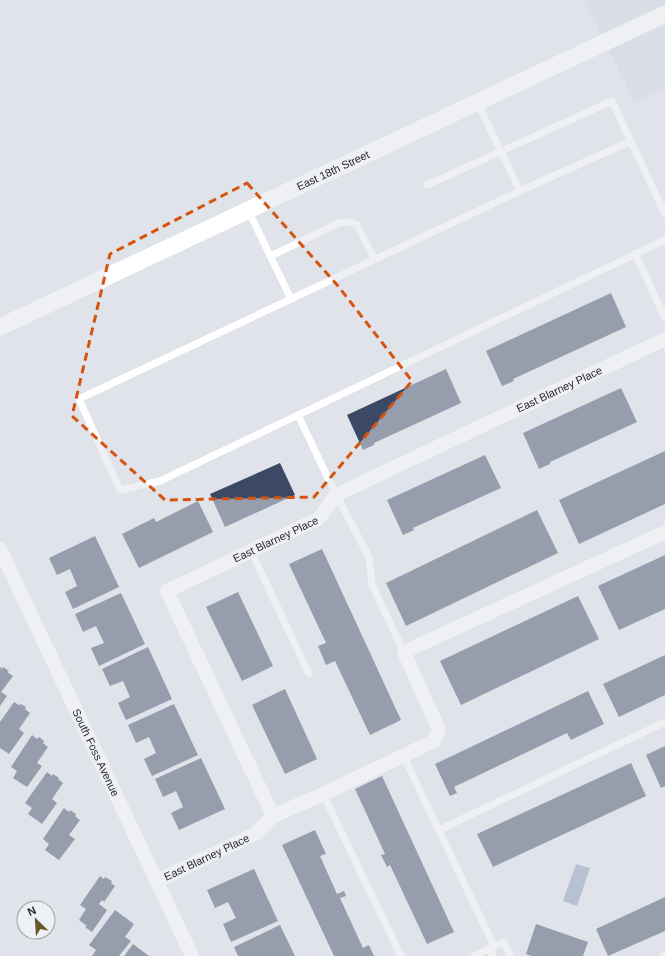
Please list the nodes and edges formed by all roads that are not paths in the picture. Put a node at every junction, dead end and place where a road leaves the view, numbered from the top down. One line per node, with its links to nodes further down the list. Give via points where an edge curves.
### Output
1 (665, 14): 2 (street, East 18th Street)
2 (477, 102): 4 (lane); 7 (street, East 18th Street)
3 (631, 141): 4 (lane, via 612,101); 6 (lane); 8 (lane)
4 (500, 152): 5 (lane); 6 (lane)
5 (427, 185)
6 (520, 191): 12 (lane)
7 (248, 210): 11 (lane); 15 (street, East 18th Street)
8 (665, 214)
9 (665, 240): 10 (lane)
10 (635, 253): 14 (lane); 17 (lane)
11 (271, 256): 12 (lane, via 339,223 349,222 357,225); 13 (lane)
12 (375, 260): 13 (lane)
13 (291, 299): 17 (lane, via 79,399 120,490 160,481)
14 (665, 318)
15 (0, 327)
16 (665, 339): 18 (street, East Blarney Place)
17 (298, 415): 18 (lane)
18 (336, 495): 21 (street, East Blarney Place, via 318,519); 22 (lane, via 369,557 372,585)
19 (665, 532): 22 (street)
20 (0, 549): 29 (street, South Foss Avenue)
21 (251, 551): 23 (lane); 27 (street, East Blarney Place, via 167,591)
22 (404, 652): 25 (street, East Blarney Place, via 439,730 434,741)
23 (309, 674)
24 (665, 722): 28 (lane)
25 (403, 755): 26 (street, East Blarney Place); 28 (lane)
26 (323, 794): 27 (street, East Blarney Place); 32 (lane)
27 (272, 816): 29 (street, East Blarney Place, via 255,834)
28 (438, 830): 30 (lane)
29 (157, 881): 31 (street, South Foss Avenue)
30 (492, 947): 33 (lane); 34 (lane); 35 (lane, via 504,942)
31 (192, 956)
32 (401, 956)
33 (474, 956)
34 (493, 956)
35 (510, 956)

